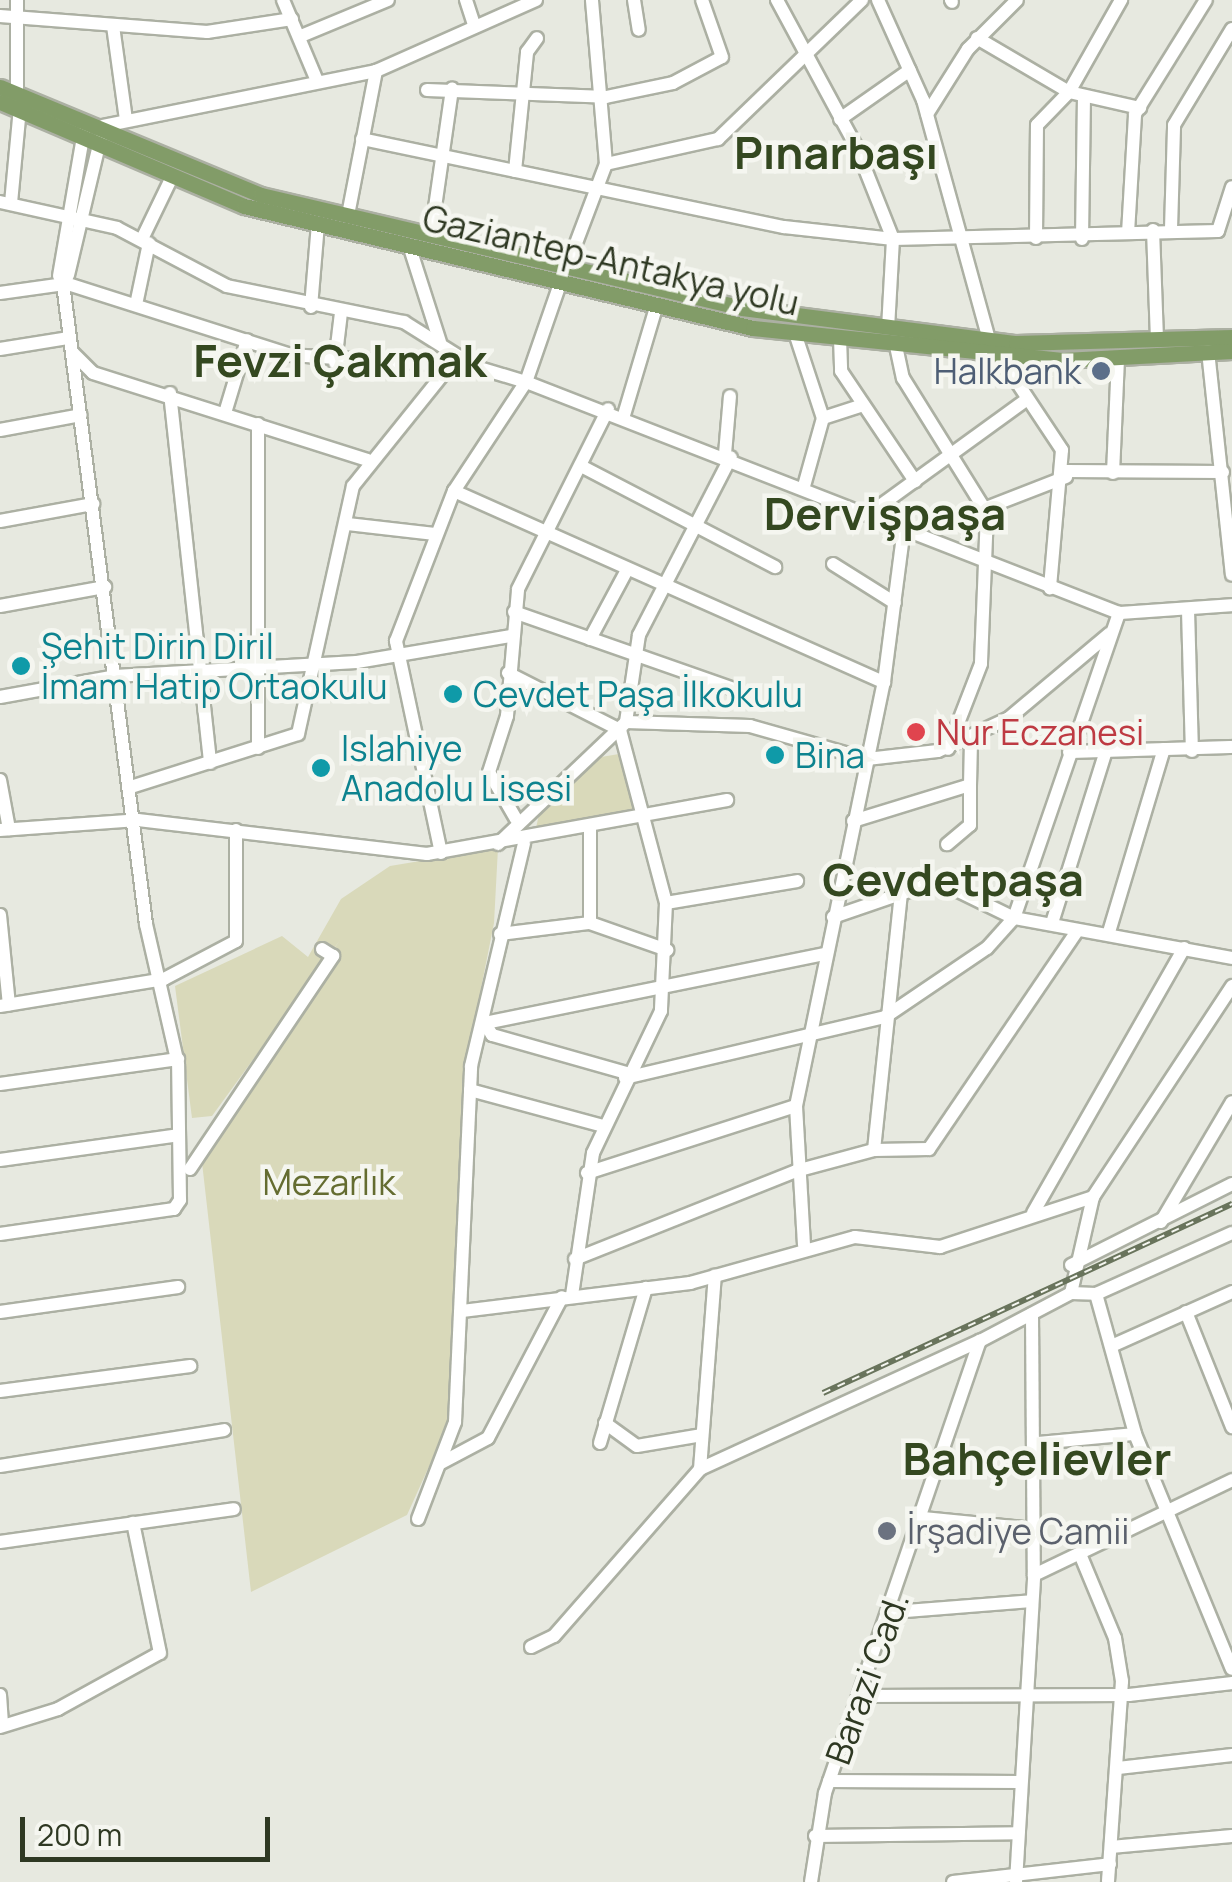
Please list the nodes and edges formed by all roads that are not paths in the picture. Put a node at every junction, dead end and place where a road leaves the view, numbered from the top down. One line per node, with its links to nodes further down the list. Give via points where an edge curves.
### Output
1 (283, 0): 17 (street)
2 (388, 0): 22 (street)
3 (466, 0): 19 (street)
4 (536, 0): 14 (street)
5 (592, 0): 35 (street)
6 (634, 0): 20 (street)
7 (702, 0): 35 (street, via 722,57 673,83)
8 (777, 0): 25 (street)
9 (862, 0): 25 (street)
10 (878, 0): 26 (street)
11 (1017, 0): 24 (street)
12 (1121, 0): 33 (street)
13 (1206, 0): 38 (street)
14 (518, 3): 19 (street)
15 (17, 7): 16 (street); 18 (street); 29 (street)
16 (0, 16)
17 (292, 19): 18 (street, via 207,32); 22 (street)
18 (112, 26): 41 (street)
19 (474, 27): 27 (street)
20 (640, 30)
21 (1232, 30): 55 (street, via 1174,126)
22 (302, 36): 28 (street)
23 (537, 38): 32 (street)
24 (978, 38): 33 (street); 39 (street)
25 (801, 50): 40 (street); 46 (street, via 718,139)
26 (910, 70): 39 (street); 40 (street)
27 (376, 71): 28 (street); 44 (street)
28 (317, 81): 41 (street)
29 (8, 89): 42 (main road, Gaziantep-Antakya yolu)
30 (452, 89): 31 (street); 32 (street); 45 (street)
31 (426, 90)
32 (524, 92): 35 (street); 47 (street)
33 (1069, 92): 34 (street); 59 (street, via 1035,132)
34 (1084, 96): 38 (street); 61 (street)
35 (606, 97): 46 (street)
36 (0, 102): 37 (main road, Gaziantep-Antakya yolu)
37 (20, 108): 43 (main road, Gaziantep-Antakya yolu); 51 (street)
38 (1140, 108): 57 (street)
39 (927, 114): 63 (street)
40 (840, 119): 60 (street)
41 (126, 120): 42 (street)
42 (99, 128): 43 (main road, Gaziantep-Antakya yolu); 48 (main road, Gaziantep-Antakya yolu); 52 (street); 53 (main road, Gaziantep-Antakya yolu, via 262,195)
43 (81, 135): 52 (street)
44 (362, 139): 45 (street); 53 (street)
45 (442, 156): 47 (street); 58 (street)
46 (606, 164): 50 (street)
47 (515, 171): 50 (street)
48 (172, 177): 54 (main road, Gaziantep-Antakya yolu); 62 (street)
49 (1232, 187): 55 (street, via 1218,232)
50 (598, 188): 60 (street); 65 (street)
51 (5, 203): 52 (street)
52 (71, 214): 62 (street); 66 (street)
53 (348, 216): 58 (main road, Gaziantep-Antakya yolu)
54 (318, 224): 64 (main road, Gaziantep-Antakya yolu); 71 (street)
55 (1171, 229): 56 (street)
56 (1154, 230): 57 (street); 79 (street)
57 (1128, 233): 61 (street)
58 (431, 235): 65 (main road, Gaziantep-Antakya yolu)
59 (1036, 238): 61 (street); 63 (street)
60 (893, 239): 63 (street); 73 (street)
61 (1082, 239)
62 (146, 241): 69 (street); 71 (street, via 227,286)
63 (961, 242): 78 (street)
64 (409, 246): 67 (main road, Gaziantep-Antakya yolu); 80 (street)
65 (567, 267): 73 (main road, Gaziantep-Antakya yolu, via 742,308)
66 (63, 280): 68 (street); 69 (street); 81 (street)
67 (560, 284): 70 (main road, Gaziantep-Antakya yolu); 91 (street)
68 (0, 294)
69 (136, 300): 77 (street)
70 (657, 304): 74 (main road, Gaziantep-Antakya yolu); 99 (street)
71 (311, 307): 72 (street)
72 (341, 313): 80 (street, via 404,322); 88 (street)
73 (888, 328): 78 (main road, Gaziantep-Antakya yolu)
74 (795, 333): 75 (main road, Gaziantep-Antakya yolu); 100 (street)
75 (840, 338): 82 (main road, Gaziantep-Antakya yolu); 95 (street, via 839,368)
76 (1232, 338): 79 (main road, Gaziantep-Antakya yolu)
77 (248, 340): 88 (street); 97 (street)
78 (989, 340): 79 (main road, Gaziantep-Antakya yolu); 86 (street)
79 (1157, 340)
80 (440, 342): 90 (street)
81 (70, 345): 83 (street); 92 (street, via 93,373); 98 (street)
82 (896, 346): 86 (main road, Gaziantep-Antakya yolu); 103 (street, via 903,378)
83 (0, 349)
84 (1208, 350): 85 (main road, Gaziantep-Antakya yolu); 87 (main road, Gaziantep-Antakya yolu); 108 (street)
85 (1232, 351)
86 (998, 356): 87 (main road, Gaziantep-Antakya yolu); 94 (street)
87 (1118, 359): 107 (street)
88 (335, 363): 89 (street)
89 (448, 368): 90 (street); 105 (street)
90 (476, 368): 91 (street)
91 (526, 382): 96 (street); 112 (street)
92 (170, 393): 97 (street); 144 (street)
93 (730, 396): 104 (street)
94 (1025, 401): 103 (street); 109 (street, via 1052,429)
95 (860, 406): 100 (street); 110 (street)
96 (608, 410): 99 (street); 106 (street)
97 (225, 413): 101 (street)
98 (81, 415): 102 (street); 114 (street)
99 (624, 415): 104 (street)
100 (823, 418): 111 (street)
101 (258, 424): 105 (street); 142 (street)
102 (0, 430)
103 (956, 454): 110 (street); 115 (street)
104 (728, 455): 111 (street); 118 (street)
105 (368, 460): 119 (street)
106 (582, 466): 118 (street); 121 (street)
107 (1112, 472): 108 (street); 109 (street)
108 (1223, 472): 113 (street)
109 (1066, 474): 115 (street); 130 (street)
110 (915, 481): 116 (street)
111 (804, 486): 116 (street)
112 (454, 492): 121 (street); 122 (street)
113 (1228, 492): 127 (street)
114 (92, 504): 117 (street); 128 (street)
115 (986, 508): 124 (street)
116 (870, 513): 120 (street)
117 (0, 521)
118 (696, 523): 125 (street); 129 (street)
119 (347, 524): 122 (street); 143 (street)
120 (904, 527): 124 (street); 131 (street)
121 (548, 528): 126 (street); 135 (street)
122 (435, 534): 140 (street)
123 (833, 564): 131 (street)
124 (986, 564): 130 (street); 154 (street, via 981,664)
125 (775, 567)
126 (626, 572): 129 (street); 139 (street)
127 (1232, 575)
128 (106, 587): 133 (street); 146 (street)
129 (664, 588): 141 (street); 147 (street)
130 (1050, 588): 136 (street)
131 (895, 603): 147 (street)
132 (1232, 604): 134 (street)
133 (0, 606)
134 (1188, 610): 136 (street); 157 (street)
135 (514, 612): 138 (street); 139 (street)
136 (1119, 613): 137 (street)
137 (1109, 634): 151 (street); 158 (street)
138 (510, 636): 140 (street); 145 (street)
139 (590, 639): 141 (street)
140 (395, 653): 143 (street); 175 (street)
141 (632, 658): 148 (street); 150 (street)
142 (256, 664): 143 (street); 144 (street); 153 (street)
143 (318, 664): 153 (street, via 298,734)
144 (200, 670): 146 (street); 160 (street)
145 (508, 673): 150 (street); 166 (street, via 507,716 489,772)
146 (115, 676): 149 (street); 163 (street)
147 (884, 682): 159 (street)
148 (739, 691)
149 (0, 697)
150 (623, 726): 159 (street, via 750,726); 165 (street); 166 (street)
151 (971, 741): 154 (street); 162 (street)
152 (1232, 747): 157 (street)
153 (258, 748): 160 (street)
154 (948, 749): 159 (street)
155 (1164, 749): 156 (street); 157 (street); 184 (street)
156 (1106, 751): 158 (street); 182 (street)
157 (1192, 751)
158 (1070, 752): 181 (street)
159 (867, 759): 168 (street)
160 (210, 763): 163 (street)
161 (0, 780): 169 (street)
162 (970, 785): 168 (street); 174 (street, via 970,824)
163 (131, 786): 167 (street)
164 (727, 800): 165 (street)
165 (650, 817): 171 (street); 178 (street)
166 (516, 818): 173 (street)
167 (138, 820): 169 (street); 170 (street); 192 (street, via 146,924)
168 (854, 821): 180 (street)
169 (4, 830)
170 (236, 830): 175 (street); 192 (street, via 238,938)
171 (590, 830): 172 (street); 183 (street)
172 (524, 843): 173 (street); 186 (street)
173 (498, 844): 175 (street)
174 (946, 844)
175 (440, 853)
176 (797, 882): 178 (street)
177 (901, 893): 180 (street); 181 (street, via 949,883); 196 (street)
178 (666, 903): 189 (street)
179 (0, 915): 195 (street)
180 (833, 917): 190 (street)
181 (1014, 918): 182 (street); 196 (street)
182 (1052, 923): 185 (street)
183 (590, 924): 186 (street); 189 (street)
184 (1109, 932): 185 (street); 187 (street)
185 (1076, 933): 207 (street, via 934,1145)
186 (500, 934): 197 (street)
187 (1184, 948): 191 (street); 214 (street)
188 (322, 949): 209 (street, via 333,956)
189 (667, 950): 194 (street)
190 (824, 954): 194 (street); 198 (street)
191 (1232, 958)
192 (164, 980): 195 (street); 199 (street)
193 (1232, 986): 213 (street)
194 (665, 990): 197 (street); 200 (street)
195 (4, 1005)
196 (885, 1017): 198 (street); 207 (street)
197 (485, 1023): 200 (street, via 492,1035); 202 (street)
198 (806, 1036): 200 (street, via 734,1046); 204 (street)
199 (178, 1059): 201 (street); 206 (street)
200 (628, 1076): 205 (street)
201 (0, 1084)
202 (470, 1090): 205 (street); 229 (street)
203 (1232, 1102): 215 (street)
204 (796, 1106): 210 (street); 211 (street)
205 (603, 1126): 211 (street)
206 (174, 1136): 208 (street); 217 (street, via 174,1209)
207 (874, 1150): 210 (street)
208 (0, 1160)
209 (190, 1169)
210 (796, 1171): 218 (street); 219 (street)
211 (587, 1173): 219 (street)
212 (1232, 1184): 215 (street)
213 (1092, 1196): 214 (street); 220 (street)
214 (1033, 1214): 218 (street, via 940,1247 864,1236)
215 (1160, 1222): 220 (street)
216 (1232, 1233): 226 (street)
217 (0, 1234)
218 (804, 1244): 221 (street)
219 (575, 1260): 227 (street)
220 (1071, 1265): 225 (street)
221 (715, 1276): 223 (street); 241 (street)
222 (178, 1287): 228 (street)
223 (646, 1288): 227 (street); 237 (street)
224 (1232, 1292): 230 (street)
225 (1071, 1293): 226 (street); 231 (street)
226 (1096, 1294): 233 (street)
227 (567, 1297): 229 (street); 244 (street, via 488,1438)
228 (0, 1312)
229 (462, 1312): 244 (street, via 455,1422)
230 (1186, 1312): 233 (street); 235 (street)
231 (1032, 1314): 232 (street); 242 (street)
232 (980, 1340): 246 (street); 250 (street, Barazi Cad.)
233 (1116, 1344): 240 (street)
234 (190, 1366): 236 (street)
235 (1226, 1390): 238 (street)
236 (0, 1392)
237 (605, 1424): 241 (street, via 637,1446); 243 (street)
238 (1232, 1427)
239 (224, 1430): 245 (street)
240 (1135, 1434): 242 (street); 249 (street)
241 (702, 1435): 246 (street)
242 (1039, 1442): 253 (street)
243 (600, 1443)
244 (442, 1463): 251 (street)
245 (0, 1466)
246 (700, 1469): 259 (street, via 554,1636)
247 (1232, 1480): 249 (street)
248 (234, 1509): 252 (street)
249 (1166, 1513): 255 (street); 260 (street)
250 (924, 1518): 253 (street); 258 (street, Barazi Cad.)
251 (418, 1519)
252 (133, 1523): 254 (street); 266 (street, via 160,1653 58,1709)
253 (1035, 1529): 256 (street)
254 (0, 1542)
255 (1080, 1554): 256 (street); 264 (street, via 1115,1638)
256 (1034, 1575): 257 (street)
257 (1032, 1601): 258 (street); 263 (street)
258 (893, 1612): 265 (street, Barazi Cad.)
259 (531, 1647)
260 (1231, 1666)
261 (1232, 1683): 264 (street)
262 (0, 1695): 266 (street)
263 (1027, 1695): 264 (street); 265 (street); 270 (street)
264 (1122, 1695): 268 (street)
265 (864, 1696): 269 (street, Barazi Cad.)
266 (1, 1726)
267 (1232, 1755): 268 (street)
268 (1118, 1768): 274 (street)
269 (829, 1781): 270 (street); 272 (street, Barazi Cad.)
270 (1022, 1782): 271 (street)
271 (1018, 1832): 272 (street); 276 (street)
272 (815, 1836): 277 (street, Barazi Cad.)
273 (1232, 1836): 274 (street)
274 (1111, 1847): 275 (street)
275 (1110, 1864): 276 (street); 279 (street)
276 (1016, 1876): 278 (street)
277 (811, 1882)
278 (953, 1882)
279 (1108, 1882)

